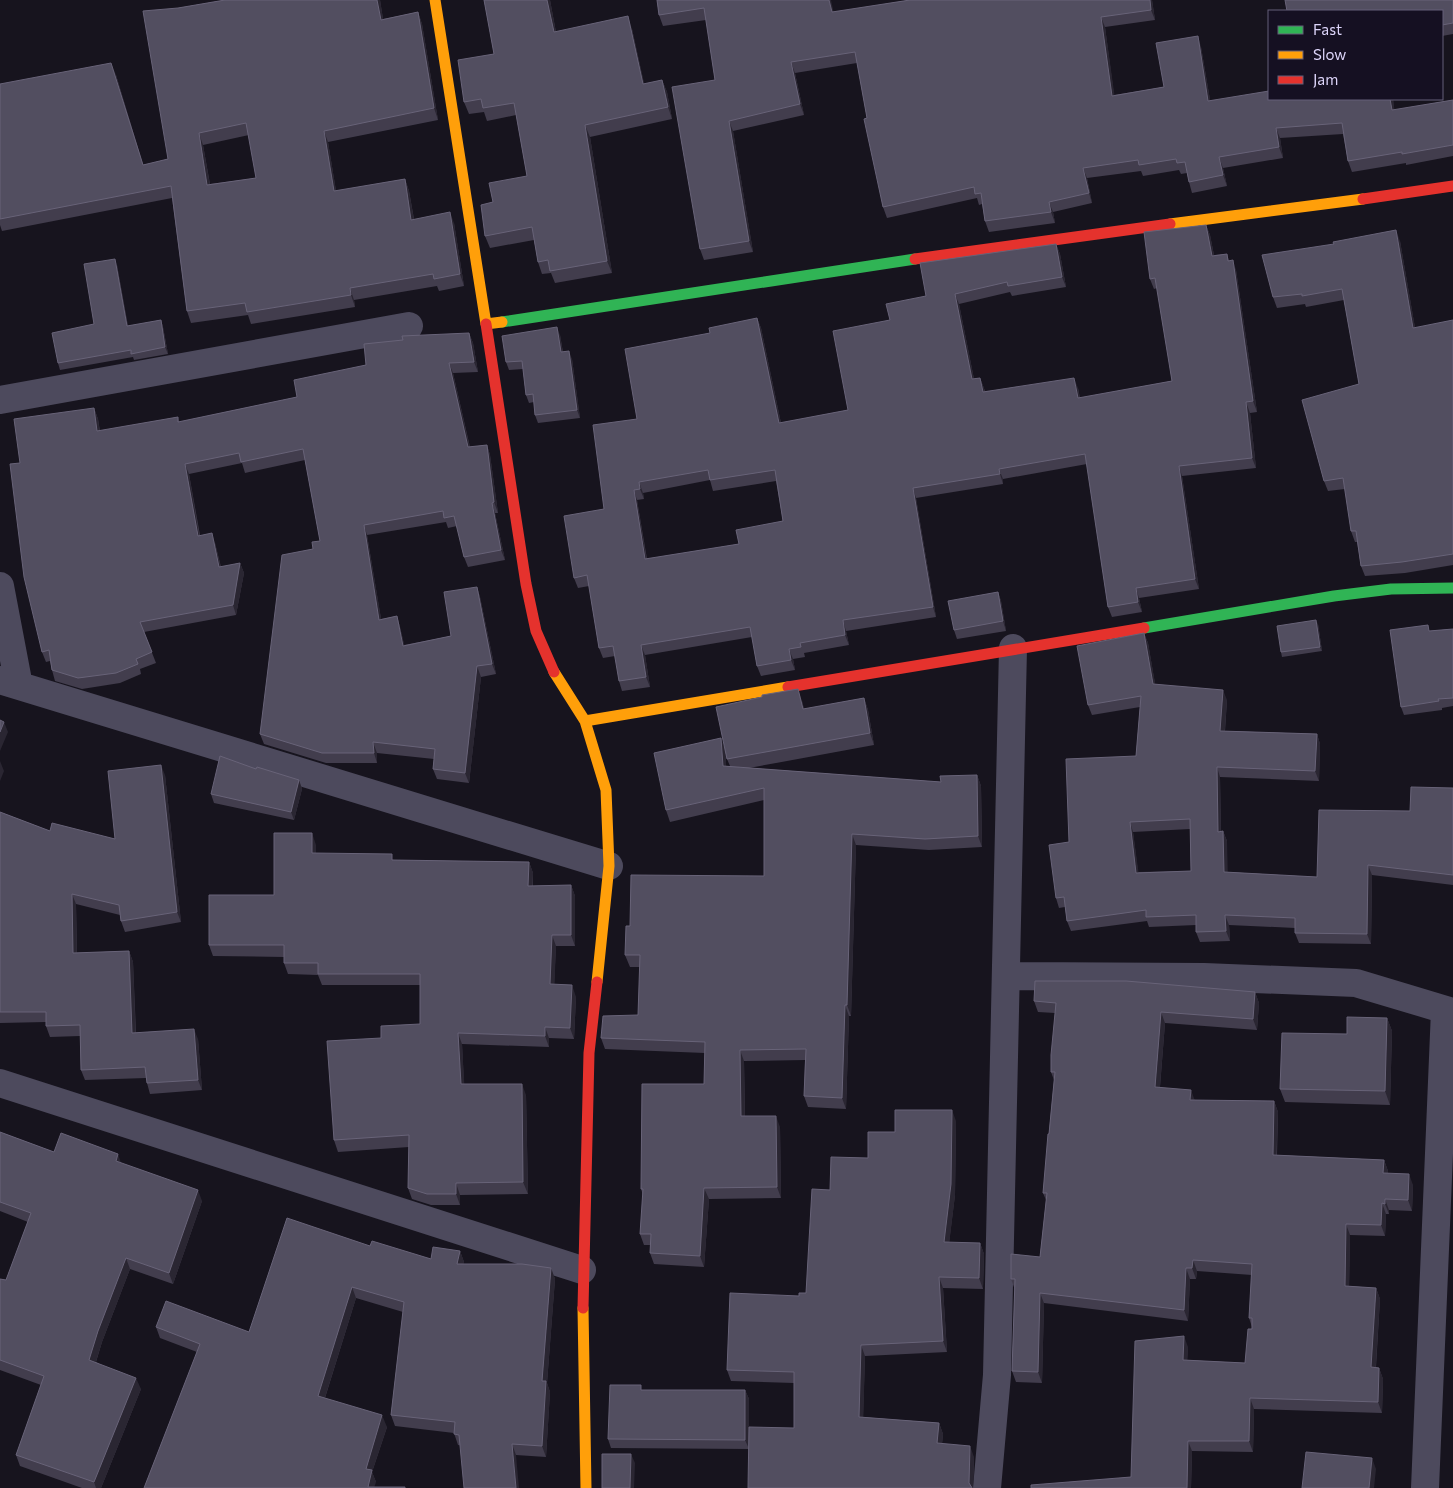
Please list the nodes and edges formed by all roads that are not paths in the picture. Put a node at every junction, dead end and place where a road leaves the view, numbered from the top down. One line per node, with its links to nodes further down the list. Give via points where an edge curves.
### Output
1 (435, 0): 3 (street)
2 (1453, 186): 3 (street, via 1028,242)
3 (486, 324): 10 (street, via 536,631 558,682)
4 (408, 326): 5 (street)
5 (0, 400)
6 (0, 586): 9 (street)
7 (1453, 588): 8 (street, via 1391,589 1334,596)
8 (1013, 648): 10 (street); 12 (street)
9 (10, 683): 11 (street)
10 (584, 721): 11 (street, via 606,790)
11 (609, 866): 15 (street, via 589,1053)
12 (1006, 976): 13 (street, via 1204,977 1356,983); 17 (street, via 997,1375)
13 (1449, 1011): 18 (street)
14 (0, 1083): 15 (street)
15 (582, 1270): 16 (street)
16 (586, 1488)
17 (988, 1488)
18 (1425, 1488)

